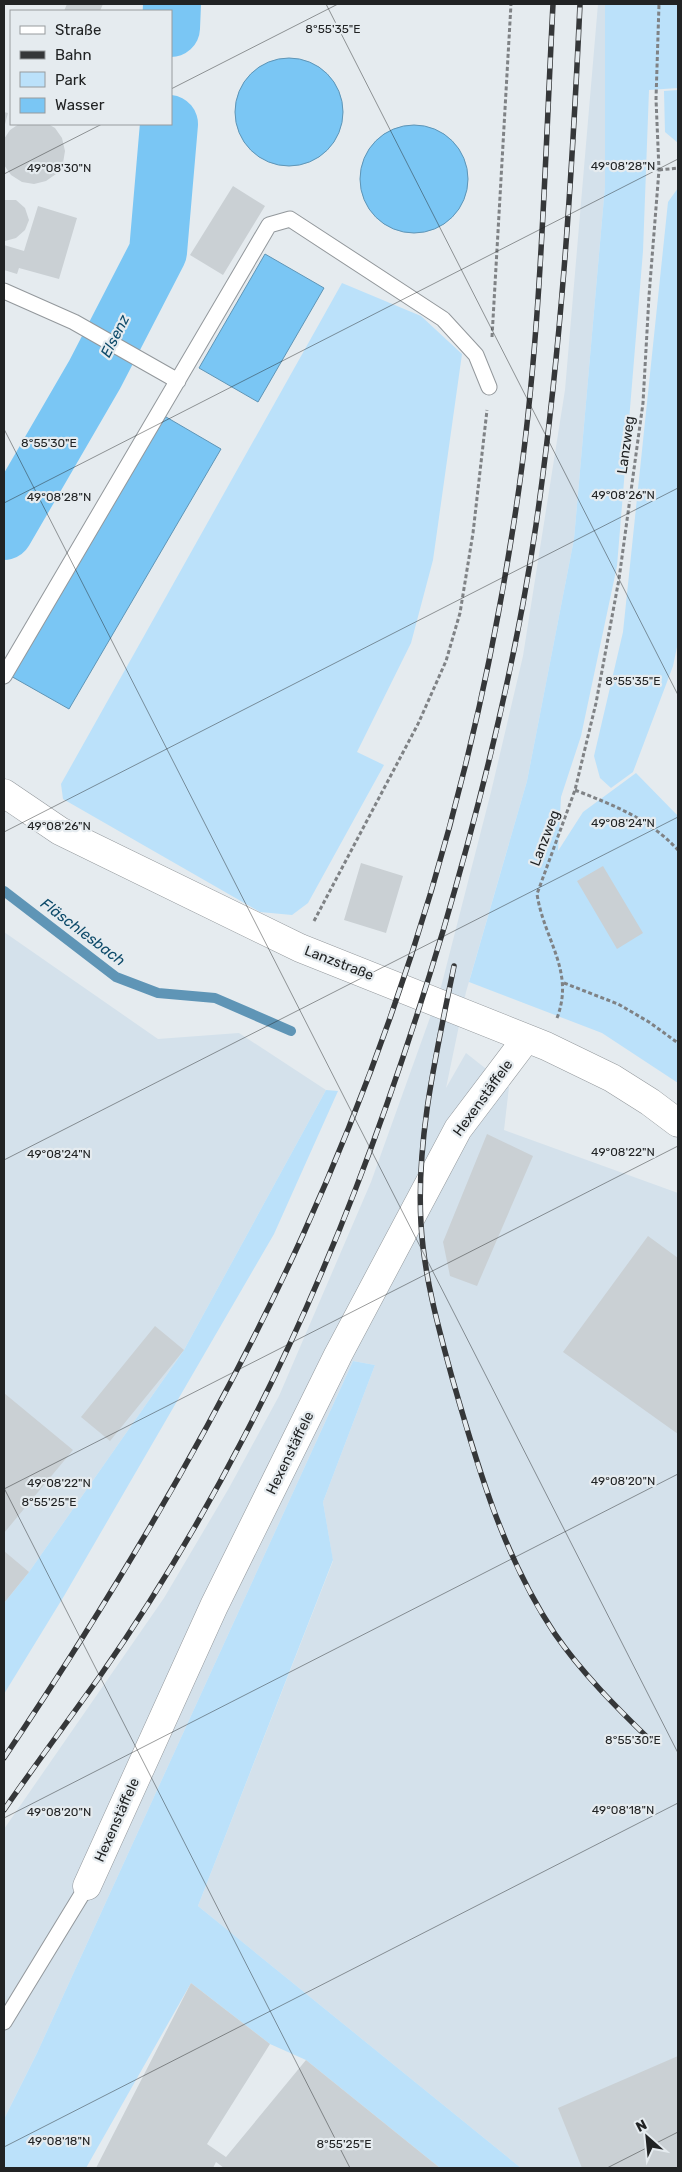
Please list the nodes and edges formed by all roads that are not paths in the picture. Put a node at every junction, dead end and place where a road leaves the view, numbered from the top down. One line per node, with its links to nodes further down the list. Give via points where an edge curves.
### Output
1 (4, 291): 2 (lane, via 90,331)
2 (178, 381): 3 (lane, via 270,225 290,219 443,319 476,355); 4 (lane)
3 (489, 387)
4 (4, 676)
5 (4, 793): 6 (street, Lanzstraße, via 60,831 300,948)
6 (536, 1043): 7 (street, Lanzstraße, via 612,1078); 8 (street, Hexenstäffele, via 458,1129 338,1355 214,1606)
7 (678, 1122)
8 (87, 1886): 9 (lane)
9 (4, 2022)

